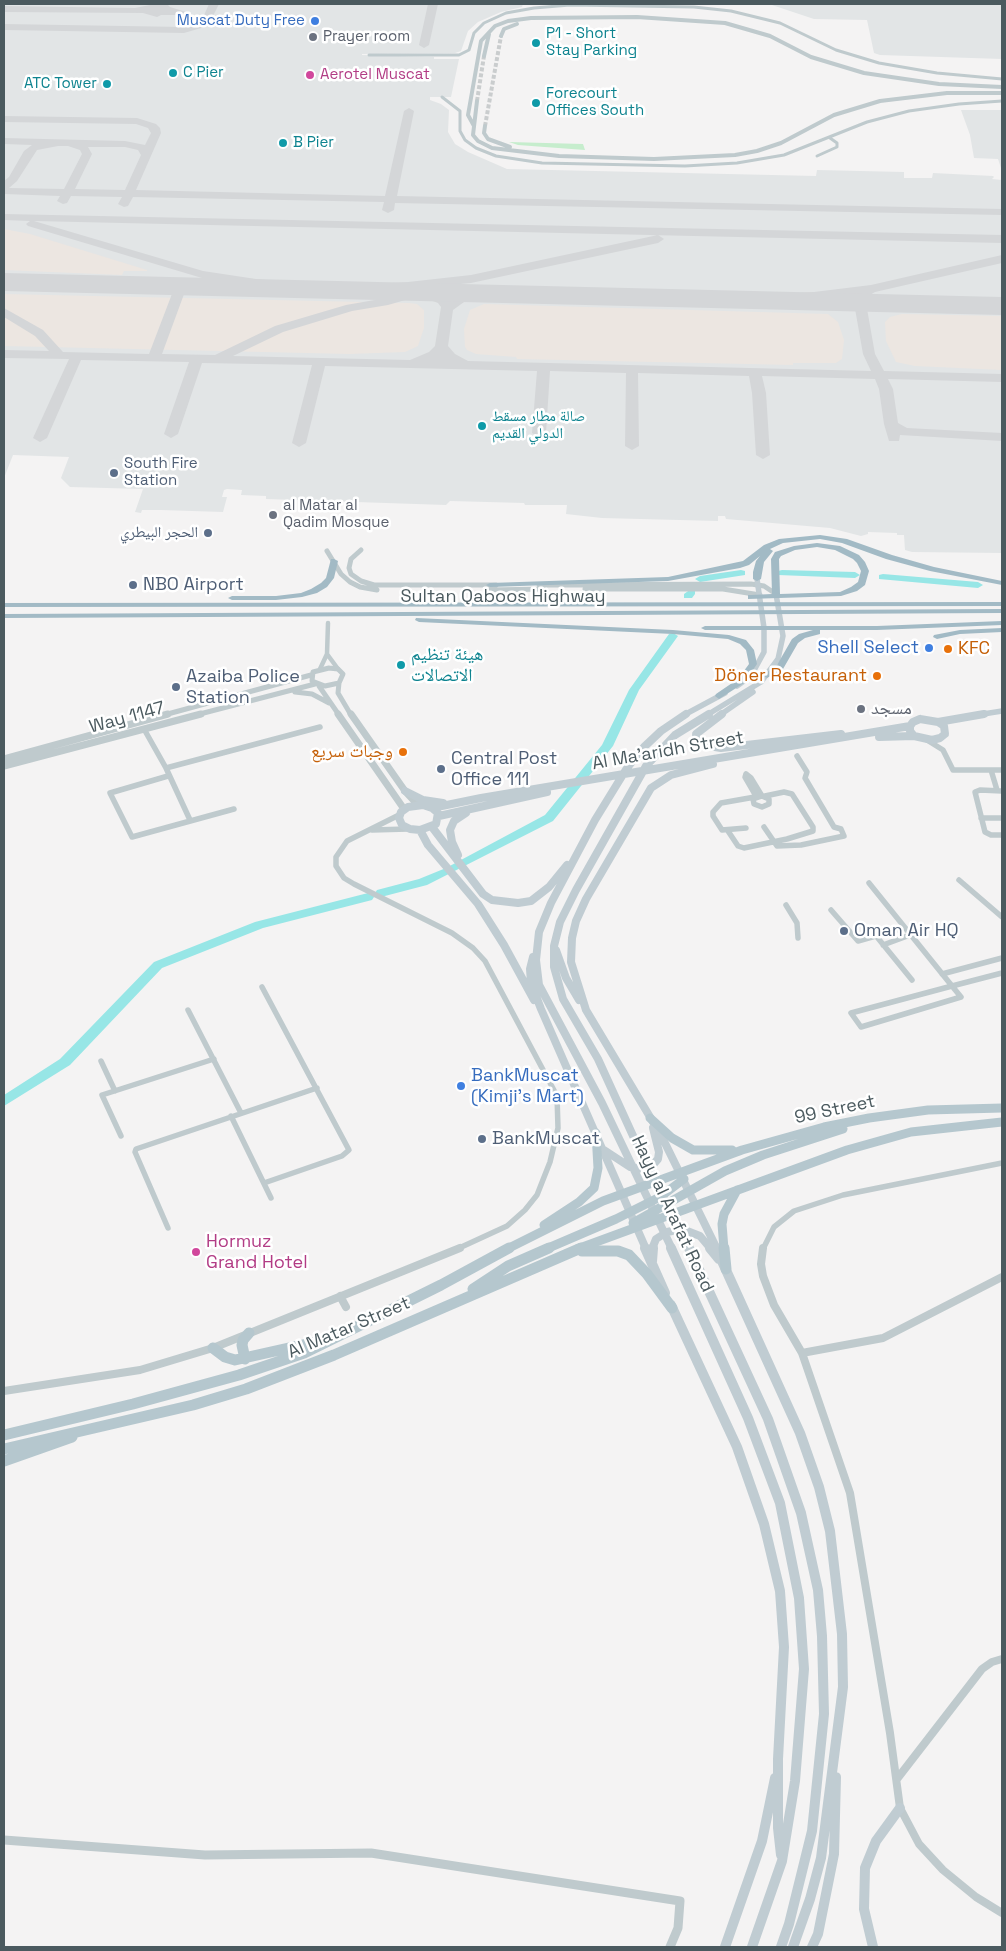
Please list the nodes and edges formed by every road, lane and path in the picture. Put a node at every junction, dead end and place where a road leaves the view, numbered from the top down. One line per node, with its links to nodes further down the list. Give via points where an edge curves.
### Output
1 (725, 24): 2 (street, via 681,19 594,17 514,20 495,26); 3 (street, via 642,20 549,21 510,26 503,30); 7 (street, via 770,36 830,64 889,78)
2 (489, 34): 5 (street); 12 (street, via 481,42 468,113)
3 (501, 36)
4 (368, 55): 6 (street, via 459,55 469,50 474,33 484,23 534,8 570,5 694,7 731,11 780,23 836,50 880,63 937,73)
5 (484, 56)
6 (1002, 79)
7 (1002, 87)
8 (1002, 92): 16 (street, via 960,92 874,102 839,113 781,143 757,151)
9 (442, 98): 15 (street, via 460,111 460,133 470,144 489,154 522,161 676,166 724,164 777,156 818,143)
10 (477, 101): 12 (street)
11 (1002, 101): 14 (street, via 909,111 867,122)
12 (474, 126): 16 (street, via 472,133 476,139 492,148 574,157)
13 (484, 126): 16 (street, via 488,139 509,147)
14 (830, 138): 15 (street); 15 (street, via 837,147 816,156)
15 (828, 144)
16 (683, 157)
17 (361, 550): 23 (street, via 351,559 351,574 374,585)
18 (327, 551): 20 (street)
19 (765, 551): 21 (highway, via 757,572); 22 (highway, via 782,541 832,538 917,565); 24 (highway, via 737,566 668,580)
20 (334, 561): 24 (street, via 350,582 371,589); 30 (highway, via 330,578 324,585 302,595)
21 (758, 582): 24 (street); 25 (street); 26 (main road, Hayy al Arafat Road)
22 (1002, 583)
23 (490, 585): 24 (highway)
24 (529, 586): 26 (street, via 723,589)
25 (776, 594): 27 (highway, via 774,564 778,554 794,548 829,546 850,553 864,566 864,579 858,586 834,595); 42 (main road, Hayy al Arafat Road)
26 (760, 595): 41 (main road, Hayy al Arafat Road)
27 (554, 604): 28 (highway, Sultan Qaboos Highway); 30 (highway, Sultan Qaboos Highway)
28 (1002, 604)
29 (4, 605): 30 (highway, Sultan Qaboos Highway)
30 (108, 605)
31 (1002, 611): 32 (highway, Sultan Qaboos Highway)
32 (741, 613): 33 (highway, Sultan Qaboos Highway); 37 (highway, via 822,618)
33 (256, 614): 34 (highway, Sultan Qaboos Highway); 38 (highway)
34 (4, 616)
35 (328, 623): 44 (street)
36 (1002, 623): 39 (highway)
37 (843, 627)
38 (599, 628): 41 (highway); 53 (highway, via 713,634 742,642 750,650 753,664 741,681)
39 (877, 628): 42 (highway); 48 (highway, via 818,631 802,636 795,641 780,667)
40 (1002, 630): 43 (highway, via 960,632)
41 (764, 632): 42 (highway); 53 (main road, Hayy al Arafat Road, via 762,659 751,676)
42 (783, 632): 48 (main road, Hayy al Arafat Road, via 778,659)
43 (937, 637)
44 (327, 654): 45 (street); 46 (street)
45 (320, 669): 46 (street); 47 (street, Way 1147)
46 (338, 669): 50 (street, via 343,677)
47 (311, 675): 51 (street); 67 (street, Way 1147)
48 (767, 675): 49 (main road, Hayy al Arafat Road)
49 (760, 682): 61 (main road, via 751,694 700,730 696,734 697,740 703,745 721,748 831,734); 109 (main road, Hayy al Arafat Road, via 692,723 662,747 646,766 576,890 560,922)
50 (339, 683): 51 (street, Way 1147); 77 (street, via 338,693 347,708)
51 (317, 685): 52 (street, Way 1147); 54 (street)
52 (280, 693): 54 (street, via 312,694); 60 (street, Way 1147)
53 (719, 696): 97 (main road, Hayy al Arafat Road, via 679,718 644,746 627,768)
54 (332, 705): 83 (street)
55 (1002, 711): 56 (main road)
56 (972, 717): 57 (main road); 62 (main road)
57 (938, 722): 58 (main road, Al Ma'aridh Street, via 920,719); 62 (main road)
58 (910, 726): 61 (main road, Al Ma'aridh Street); 63 (main road)
59 (320, 727): 70 (street)
60 (144, 729): 69 (street, Way 1147); 70 (street)
61 (868, 733): 74 (main road, Al Ma'aridh Street)
62 (944, 733): 64 (main road, via 936,739); 65 (street)
63 (914, 736): 64 (main road, Al Ma'aridh Street); 68 (main road, Al Ma'aridh Street, via 840,742)
64 (927, 740): 65 (street)
65 (943, 750): 71 (street, via 953,770)
66 (797, 756): 96 (street, via 807,772 805,778 834,826 844,836 801,845 777,846)
67 (4, 759)
68 (713, 764): 74 (main road, Al Ma'aridh Street); 119 (main road, via 671,775 651,788 586,899 576,921 571,962)
69 (4, 766)
70 (166, 768): 73 (street)
71 (991, 770): 72 (street); 76 (street)
72 (1002, 770)
73 (168, 776): 87 (street); 87 (street, via 110,793 132,837)
74 (598, 781): 75 (main road, Al Ma'aridh Street)
75 (554, 788): 78 (main road, Al Ma'aridh Street); 79 (main road, Al Ma'aridh Street)
76 (999, 790): 85 (street, via 975,792)
77 (405, 791): 78 (main road, via 431,802); 80 (street)
78 (465, 801): 82 (main road, Al Ma'aridh Street)
79 (488, 804): 84 (main road, Al Ma'aridh Street); 98 (main road, via 458,817 451,826 452,842)
80 (418, 805): 82 (main road); 83 (main road)
81 (234, 808): 87 (street)
82 (432, 808): 84 (main road)
83 (402, 812): 91 (main road, via 400,822); 92 (street)
84 (439, 816): 88 (main road)
85 (981, 818): 86 (street); 95 (street, via 985,832)
86 (1002, 818)
87 (190, 820)
88 (432, 826): 93 (main road); 98 (main road)
89 (764, 826): 96 (street)
90 (746, 828): 94 (street)
91 (410, 829): 92 (street); 93 (main road)
92 (368, 830): 149 (street, via 340,849 336,857 338,871 354,884 452,933 485,961 552,1084 559,1117 550,1162 538,1194 507,1226)
93 (420, 830): 117 (main road, via 428,845 478,904)
94 (728, 831): 96 (street, via 740,848); 96 (street, via 722,830 713,816 721,803 784,792 792,794 813,831)
95 (1002, 835)
96 (773, 842)
97 (576, 854): 98 (main road, via 549,887 531,900 518,903 492,900 483,894); 110 (main road, Hayy al Arafat Road, via 551,903)
98 (464, 868)
99 (959, 880): 103 (street)
100 (868, 883): 104 (street)
101 (786, 905): 106 (street, via 797,922)
102 (831, 910): 107 (street, via 858,941)
103 (1002, 917)
104 (904, 928): 105 (street); 107 (street)
105 (910, 935): 108 (street); 112 (street)
106 (798, 938)
107 (877, 938): 108 (street)
108 (883, 945): 114 (street)
109 (554, 946): 119 (main road, via 572,990); 176 (main road, Hayy al Arafat Road, via 554,967 563,999 598,1059 768,1419 801,1513 818,1590 824,1714 812,1831)
110 (537, 949): 117 (main road, via 530,970 531,983); 169 (main road, Hayy al Arafat Road, via 539,985 602,1103 677,1260 748,1418 780,1503 794,1562 804,1669 796,1781)
111 (1002, 958): 112 (street)
112 (942, 974): 115 (street)
113 (1002, 974): 115 (street)
114 (912, 980)
115 (952, 986): 115 (street, via 961,997 861,1027 851,1013)
116 (262, 987): 122 (street)
117 (541, 1009): 130 (main road)
118 (188, 1010): 120 (street)
119 (586, 1010): 127 (main road)
120 (214, 1059): 123 (street); 125 (street)
121 (101, 1061): 123 (street)
122 (317, 1088): 125 (street); 136 (street, via 349,1150 342,1156)
123 (115, 1091): 131 (street, via 102,1095)
124 (1002, 1108): 128 (main road, 99 Street, via 928,1110)
125 (241, 1113): 126 (street)
126 (231, 1116): 136 (street); 143 (street, via 136,1149)
127 (650, 1118): 132 (main road, via 659,1152 651,1167 630,1167); 133 (main road, via 672,1138 693,1150); 135 (main road)
128 (869, 1118): 133 (main road, 99 Street); 137 (main road, via 763,1155)
129 (999, 1122): 138 (main road, via 911,1132 848,1150)
130 (596, 1133): 132 (main road); 144 (main road, via 598,1168 594,1188)
131 (121, 1136)
132 (602, 1149): 139 (main road)
133 (742, 1150): 135 (main road, 99 Street)
134 (1002, 1163): 156 (street, via 844,1195 794,1212 774,1227 762,1252 763,1276 774,1305)
135 (682, 1175): 137 (main road); 139 (main road, Al Matar Street); 142 (main road, via 669,1192)
136 (264, 1183): 140 (street)
137 (689, 1190): 141 (main road); 142 (main road)
138 (737, 1190): 141 (main road); 147 (main road, via 722,1224)
139 (621, 1193): 142 (main road); 144 (main road, Al Matar Street)
140 (271, 1198)
141 (697, 1205): 142 (main road, Al Matar Street); 147 (main road)
142 (633, 1221): 145 (main road, Al Matar Street); 146 (main road); 150 (main road, via 508,1266)
143 (168, 1228)
144 (529, 1238): 154 (main road, Al Matar Street)
145 (570, 1252): 150 (main road, Al Matar Street); 152 (main road, via 604,1250 629,1255)
146 (652, 1264): 147 (main road, via 656,1239 667,1232 682,1230 700,1236); 152 (main road)
147 (726, 1269): 164 (main road, via 800,1433 830,1531 842,1634 843,1687)
148 (1002, 1277): 156 (street, via 882,1338)
149 (340, 1296): 151 (street); 153 (street)
150 (456, 1300): 159 (main road, Al Matar Street, via 334,1355 246,1389 193,1405)
151 (346, 1308)
152 (672, 1308): 165 (main road, via 737,1447 766,1534 780,1591 784,1647)
153 (249, 1334): 155 (street); 157 (main road, via 243,1340)
154 (343, 1335): 157 (main road); 160 (main road, Al Matar Street, via 304,1353 239,1375)
155 (213, 1348): 157 (main road, via 230,1359); 158 (street, via 140,1370)
156 (802, 1353): 166 (street, via 850,1493)
157 (245, 1358)
158 (4, 1391)
159 (83, 1430): 161 (main road, Al Matar Street); 162 (main road, via 59,1443)
160 (4, 1435)
161 (4, 1449)
162 (4, 1461)
163 (1002, 1659): 166 (street, via 982,1669)
164 (836, 1751): 177 (main road, via 820,1858); 178 (main road, via 834,1854 818,1934)
165 (778, 1759): 169 (main road, via 778,1828); 171 (main road, via 762,1841)
166 (896, 1779): 167 (street)
167 (900, 1808): 170 (street, via 919,1844 943,1870); 179 (main road, via 876,1841 865,1868 864,1909)
168 (4, 1840): 172 (street, via 205,1855 371,1853 680,1901 678,1928)
169 (782, 1861): 175 (main road, Hayy al Arafat Road)
170 (1002, 1913)
171 (735, 1920): 173 (main road); 174 (main road)
172 (670, 1947)
173 (720, 1947)
174 (725, 1947)
175 (752, 1947)
176 (781, 1947)
177 (793, 1947)
178 (812, 1947)
179 (873, 1947)

